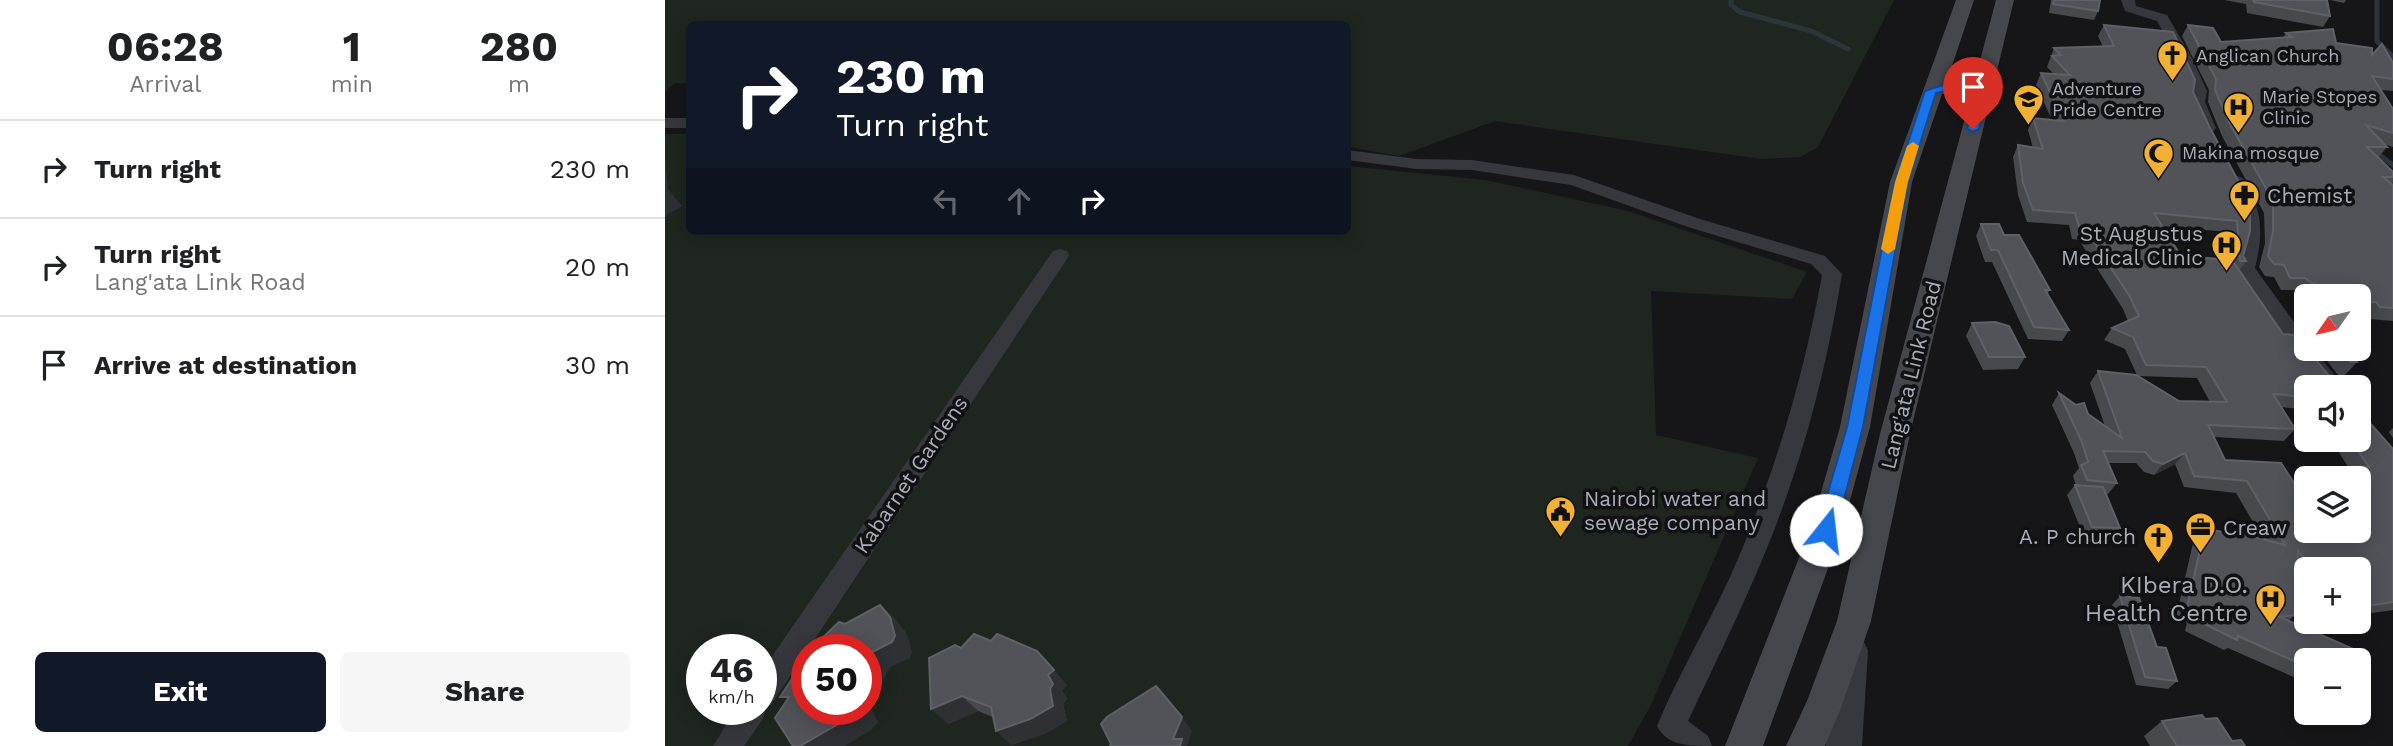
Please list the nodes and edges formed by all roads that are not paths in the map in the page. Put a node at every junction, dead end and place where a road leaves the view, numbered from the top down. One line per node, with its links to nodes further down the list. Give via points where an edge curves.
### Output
1 (1965, 0): 4 (main road, Lang'ata Link Road)
2 (2005, 0): 5 (main road, Lang'ata Link Road)
3 (2128, 0): 12 (street, via 2130,8 2156,14 2166,22 2199,91 2197,102 2253,214 2253,243 2246,268 2284,327)
4 (1951, 37): 5 (main road, via 1957,46 1971,51); 6 (main road, Lang'ata Link Road)
5 (1993, 49): 7 (main road, Lang'ata Link Road)
6 (1931, 91): 7 (main road, via 1944,86 1958,88); 18 (main road, Lang'ata Link Road, via 1901,182 1855,427 1826,530)
7 (1980, 102): 13 (main road, Lang'ata Link Road, via 1895,434)
8 (665, 123): 9 (street)
9 (686, 123)
10 (1351, 156): 17 (street, via 1417,164 1472,164 1574,180 1818,260 1832,274 1822,338 1778,485 1752,555 1671,726)
11 (1061, 255): 14 (street, Kabarnet Gardens)
12 (2323, 375)
13 (1854, 621): 19 (main road, Lang'ata Link Road); 20 (street)
14 (777, 672)
15 (742, 725): 16 (street)
16 (727, 746)
17 (1698, 746)
18 (1744, 746)
19 (1805, 746)
20 (1844, 746)

